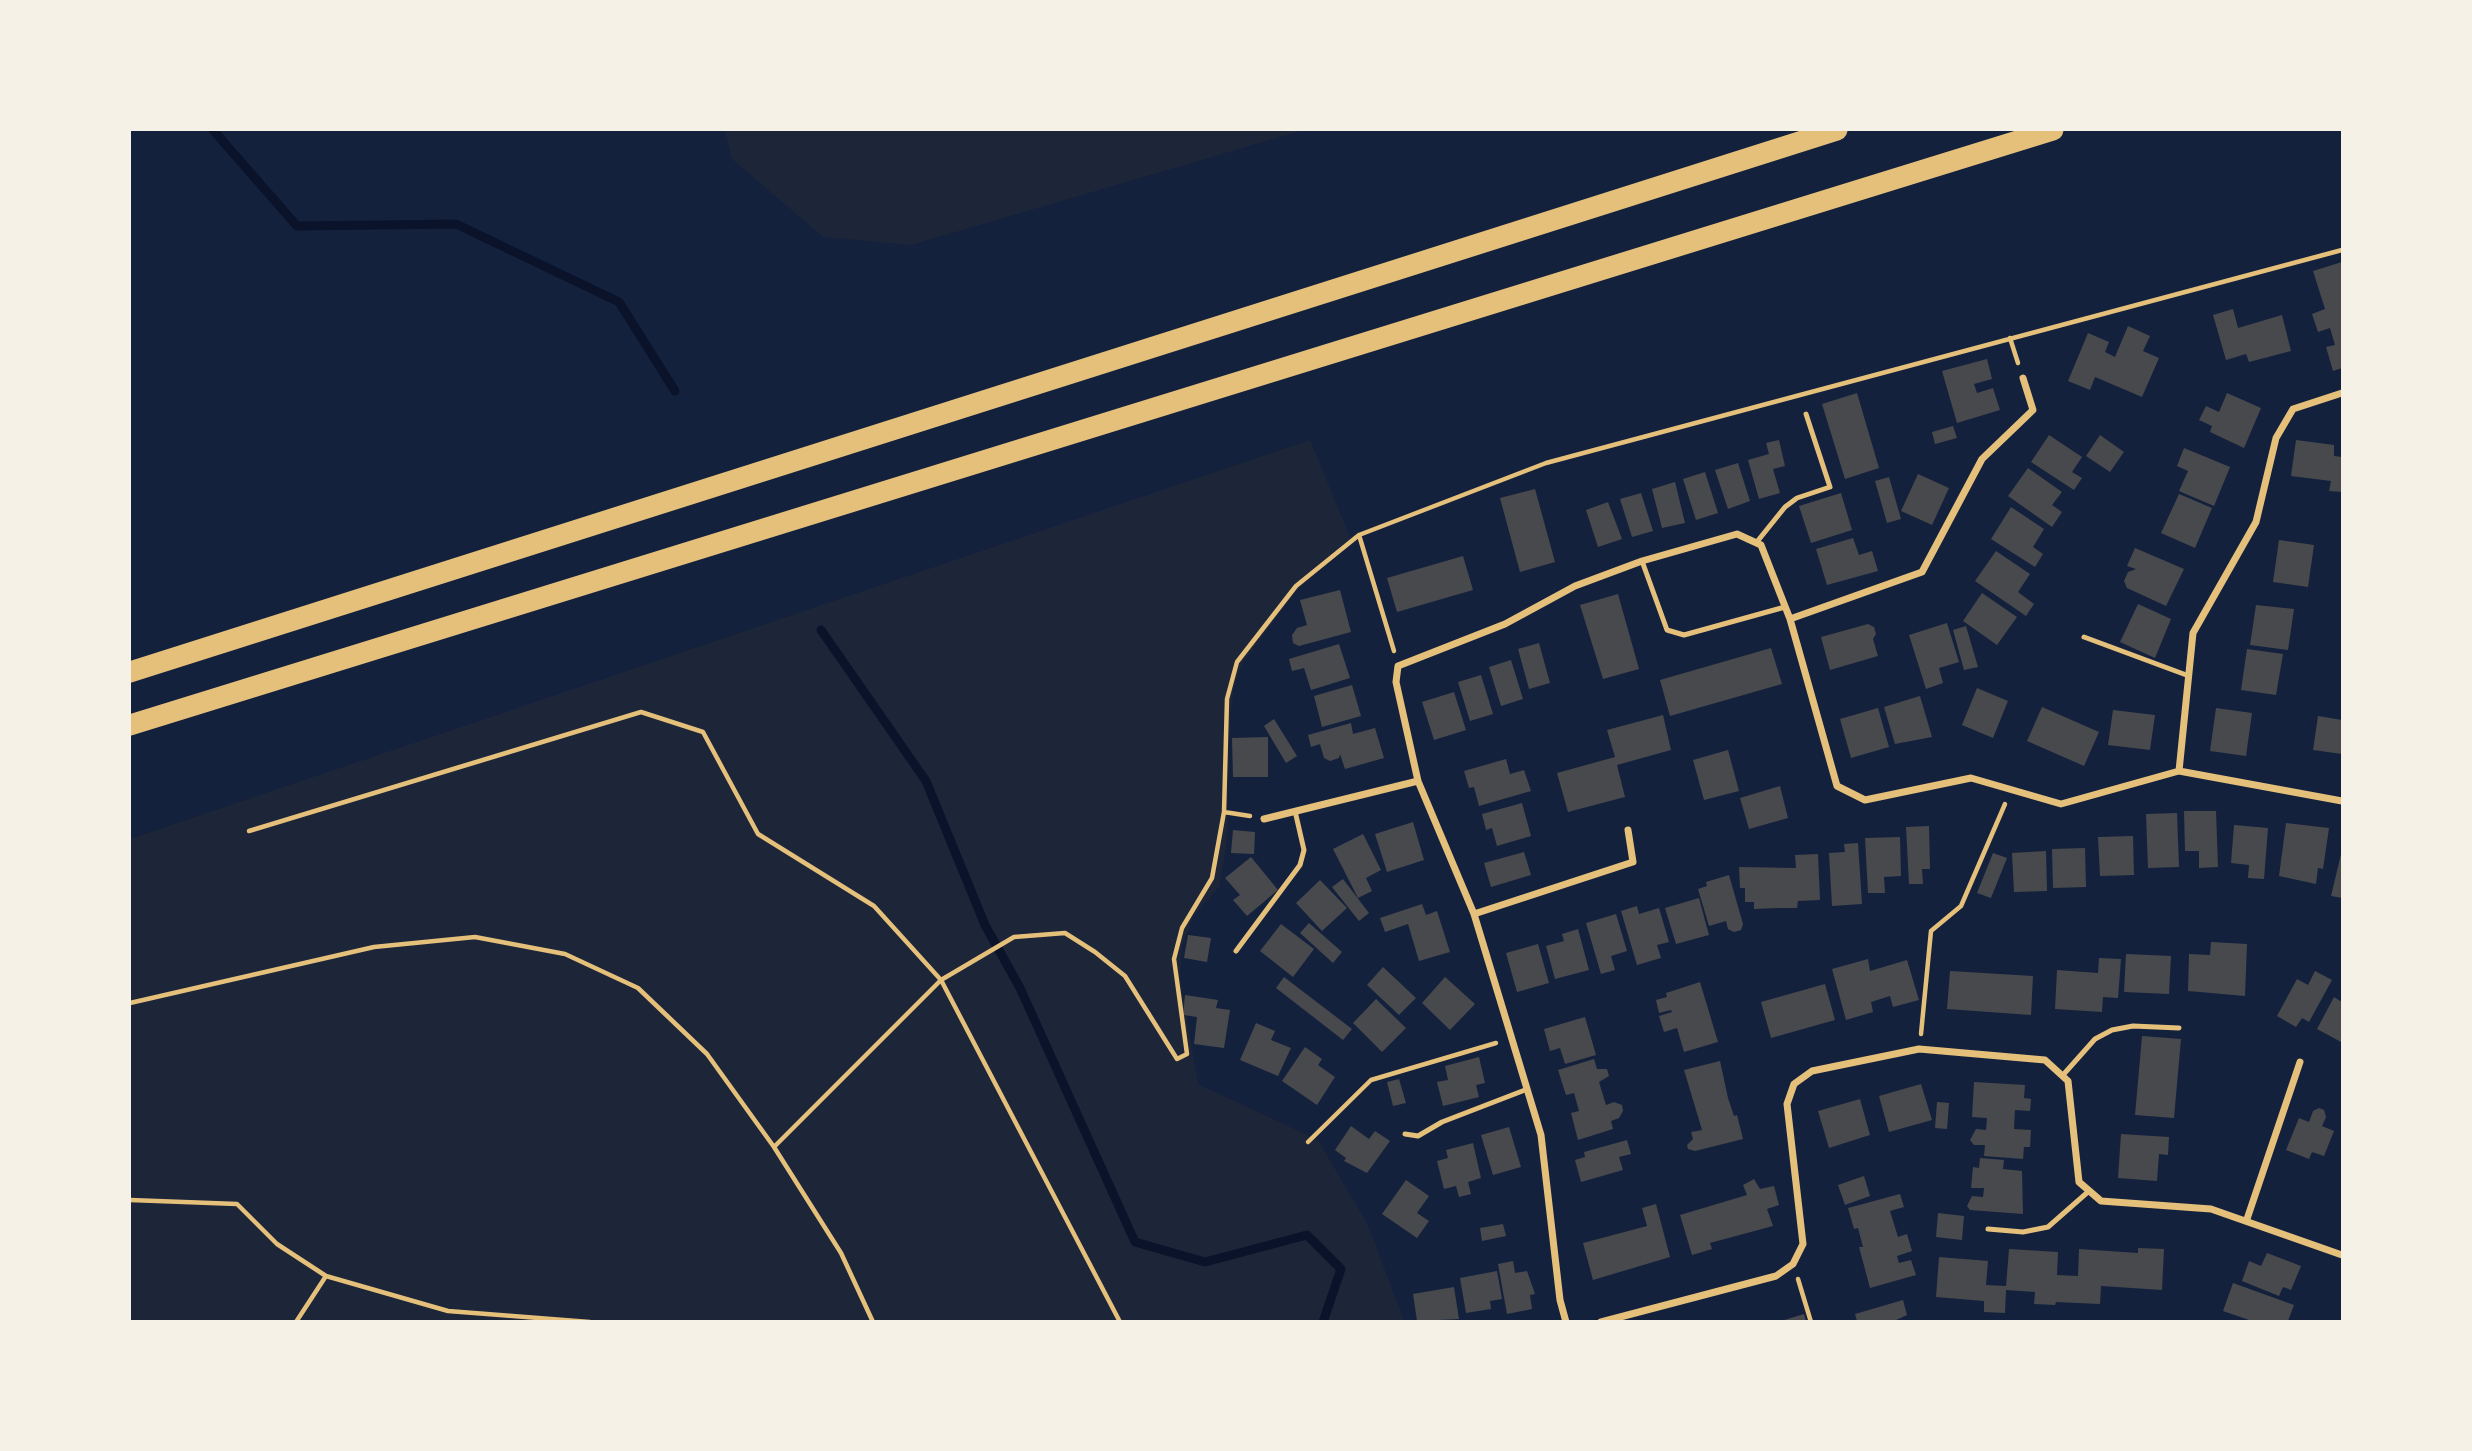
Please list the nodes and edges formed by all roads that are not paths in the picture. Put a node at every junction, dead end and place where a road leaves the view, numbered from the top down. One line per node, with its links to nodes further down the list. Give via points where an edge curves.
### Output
1 (1837, 130): 11 (highway)
2 (2053, 130): 13 (highway)
3 (2023, 378): 9 (street, via 2033,410 1982,459 1922,572)
4 (2343, 393): 12 (street, via 2293,409 2276,438 2256,522 2193,633)
5 (1806, 414): 6 (lane, via 1830,487 1797,498)
6 (1756, 542): 7 (street, via 1737,534); 8 (street)
7 (1642, 561): 8 (lane, via 1667,630 1684,635); 15 (street, via 1575,586 1506,624 1398,666 1396,682)
8 (1785, 607): 9 (street)
9 (1790, 619): 14 (street, via 1837,786 1865,800 1970,778 2061,804)
10 (2084, 637): 12 (lane)
11 (130, 672)
12 (2189, 676): 14 (street)
13 (130, 725)
14 (2179, 771): 16 (street)
15 (1418, 781): 17 (street); 20 (street)
16 (2343, 801)
17 (1295, 811): 18 (street); 21 (lane, via 1304,850 1300,865)
18 (1264, 819)
19 (1629, 830): 20 (street, via 1633,862)
20 (1474, 914): 25 (street)
21 (1236, 951)
22 (2179, 1028): 24 (lane, via 2112,1030 2095,1039)
23 (2300, 1062): 28 (street)
24 (2063, 1075): 27 (street, via 2068,1081 2079,1182); 32 (street, via 2045,1060 1919,1049 1812,1071 1794,1084 1787,1104 1803,1244 1793,1264 1776,1276)
25 (1525, 1090): 26 (lane, via 1418,1136); 31 (street, via 1541,1135)
26 (1405, 1134)
27 (2089, 1191): 28 (street, via 2101,1201 2211,1209); 29 (lane, via 2048,1227)
28 (2247, 1219): 30 (street)
29 (1988, 1229)
30 (2343, 1255)
31 (1566, 1321)
32 (1601, 1321)

